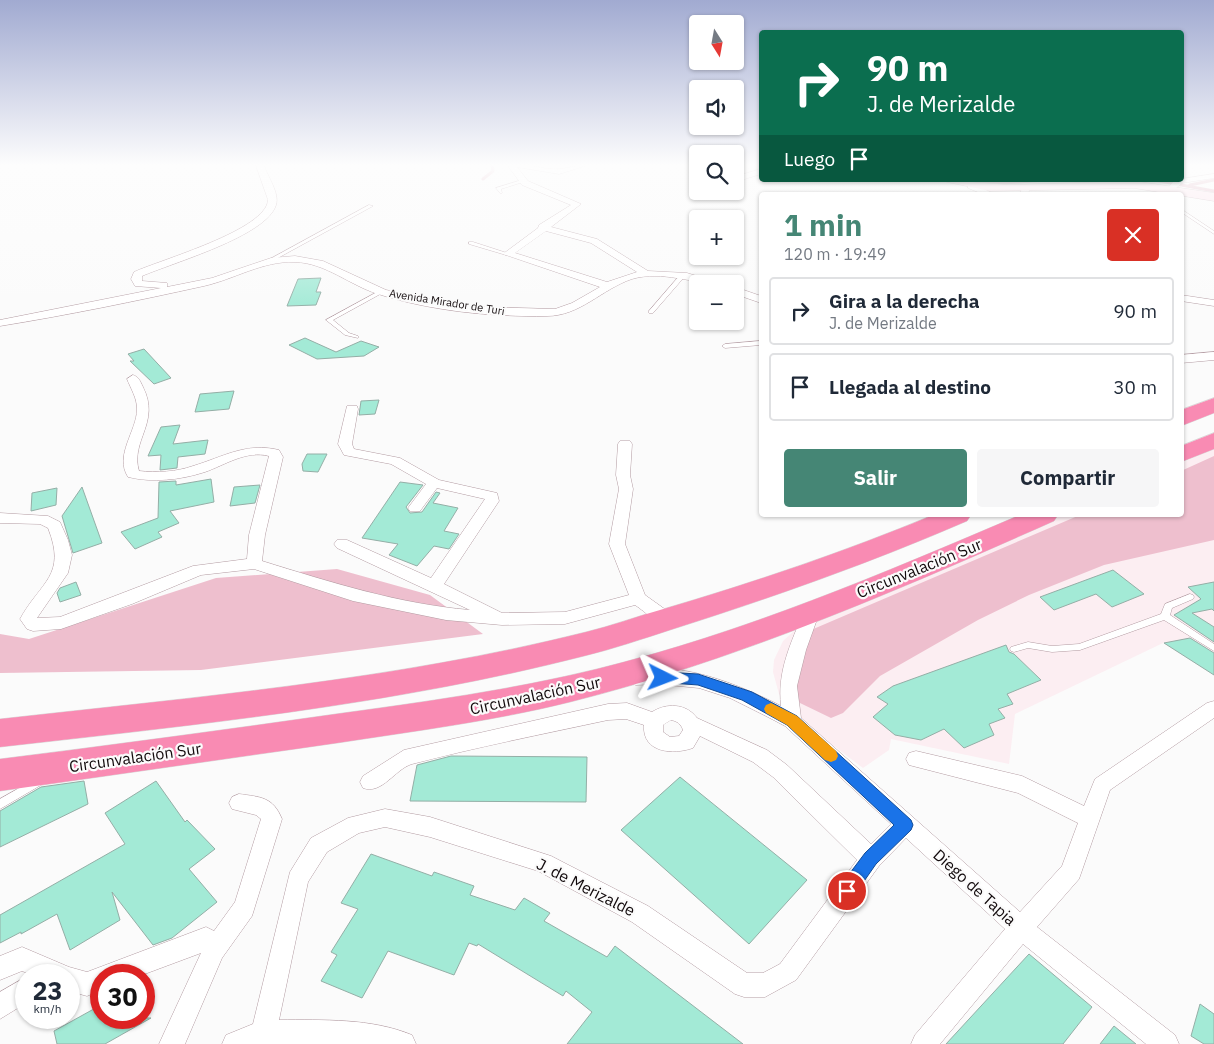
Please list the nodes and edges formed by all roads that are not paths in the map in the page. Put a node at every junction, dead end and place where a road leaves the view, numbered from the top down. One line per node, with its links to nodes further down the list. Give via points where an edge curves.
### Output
1 (266, 214): 13 (street, via 229,239 153,265 138,274 136,279 139,284)
2 (357, 214): 9 (lane)
3 (562, 214): 5 (street)
4 (1186, 214): 6 (lane)
5 (542, 227): 8 (street); 10 (street, via 594,241)
6 (1214, 233)
7 (471, 243): 8 (lane)
8 (508, 254): 14 (street)
9 (274, 258): 13 (street, Avenida Mirador de Turi); 15 (street, Avenida Mirador de Turi, via 320,262)
10 (644, 272): 11 (street, Avenida Mirador de Turi); 14 (street, Avenida Mirador de Turi)
11 (683, 275): 12 (street, Avenida Mirador de Turi); 20 (lane)
12 (689, 277)
13 (192, 284): 21 (street, Avenida Mirador de Turi)
14 (608, 286): 15 (street, Avenida Mirador de Turi, via 583,303 549,313 479,308)
15 (381, 292): 22 (lane, via 330,320)
16 (744, 293): 18 (street)
17 (1184, 298): 19 (street)
18 (759, 299)
19 (1214, 303)
20 (651, 312)
21 (0, 323)
22 (356, 337)
23 (759, 343): 24 (lane)
24 (725, 346)
25 (1214, 356): 26 (street)
26 (1184, 359)
27 (133, 379): 40 (street, via 144,402 138,437 129,458 133,474 163,476 196,470 256,450 274,453 276,457 256,535)
28 (1214, 405): 30 (highway)
29 (352, 408): 34 (street, via 345,444 350,452 395,461)
30 (1184, 418)
31 (1214, 440): 33 (highway)
32 (626, 444): 43 (street, via 623,475 626,489 617,544)
33 (1184, 454)
34 (434, 483): 35 (street); 41 (street, via 492,496 492,501)
35 (415, 508)
36 (953, 517): 47 (highway, via 784,584)
37 (1039, 517): 44 (highway, Circunvalación Sur)
38 (0, 518): 40 (street, via 43,519 55,525 61,541 64,555 55,582 36,603 28,618 33,626 61,623 199,570)
39 (342, 544): 41 (street)
40 (254, 564): 46 (street, via 353,596 446,614)
41 (436, 585): 46 (street)
42 (1190, 597): 45 (lane, via 1168,606)
43 (638, 598): 46 (street, via 565,618); 47 (street)
44 (812, 612): 50 (highway, Circunvalación Sur); 52 (street, via 797,650 788,686)
45 (1165, 616): 48 (lane); 49 (lane, via 1080,648 1028,645)
46 (502, 619)
47 (667, 619): 55 (highway, via 575,647 433,676)
48 (1214, 648)
49 (1014, 649)
50 (602, 681): 52 (street, Diego de Tapia, via 646,677 698,679 747,696); 57 (highway, Circunvalación Sur, via 462,710)
51 (1214, 708): 62 (street, via 1102,785)
52 (792, 720): 63 (street, Diego de Tapia)
53 (654, 721): 54 (street, via 659,716 674,713 688,718); 54 (street, via 653,734 663,744 671,746 691,737); 59 (street, via 627,711 608,712 404,758)
54 (692, 724): 64 (street, via 760,756 780,771)
55 (0, 733)
56 (916, 759): 62 (street, via 1022,785)
57 (62, 767): 58 (highway, Circunvalación Sur); 61 (lane)
58 (0, 775)
59 (370, 782)
60 (239, 803): 66 (street, via 264,807 270,811 272,819 244,908)
61 (0, 804)
62 (1090, 819): 65 (street, via 1071,872)
63 (905, 825): 64 (street, J. de Merizalde); 65 (street, Diego de Tapia)
64 (871, 859): 72 (street, J. de Merizalde, via 788,972 765,985 744,985 640,914 543,863 430,826 384,818 355,825 319,845 298,879)
65 (1022, 929): 76 (street); 77 (street, Diego de Tapia)
66 (214, 950): 68 (street, via 213,942 206,939); 73 (street)
67 (33, 964): 69 (street, via 22,959)
68 (139, 964)
69 (0, 968)
70 (15, 997): 71 (street)
71 (0, 1007)
72 (264, 1032): 74 (street); 75 (street, via 346,1033)
73 (172, 1044)
74 (235, 1044)
75 (404, 1044)
76 (924, 1044)
77 (1166, 1044)

